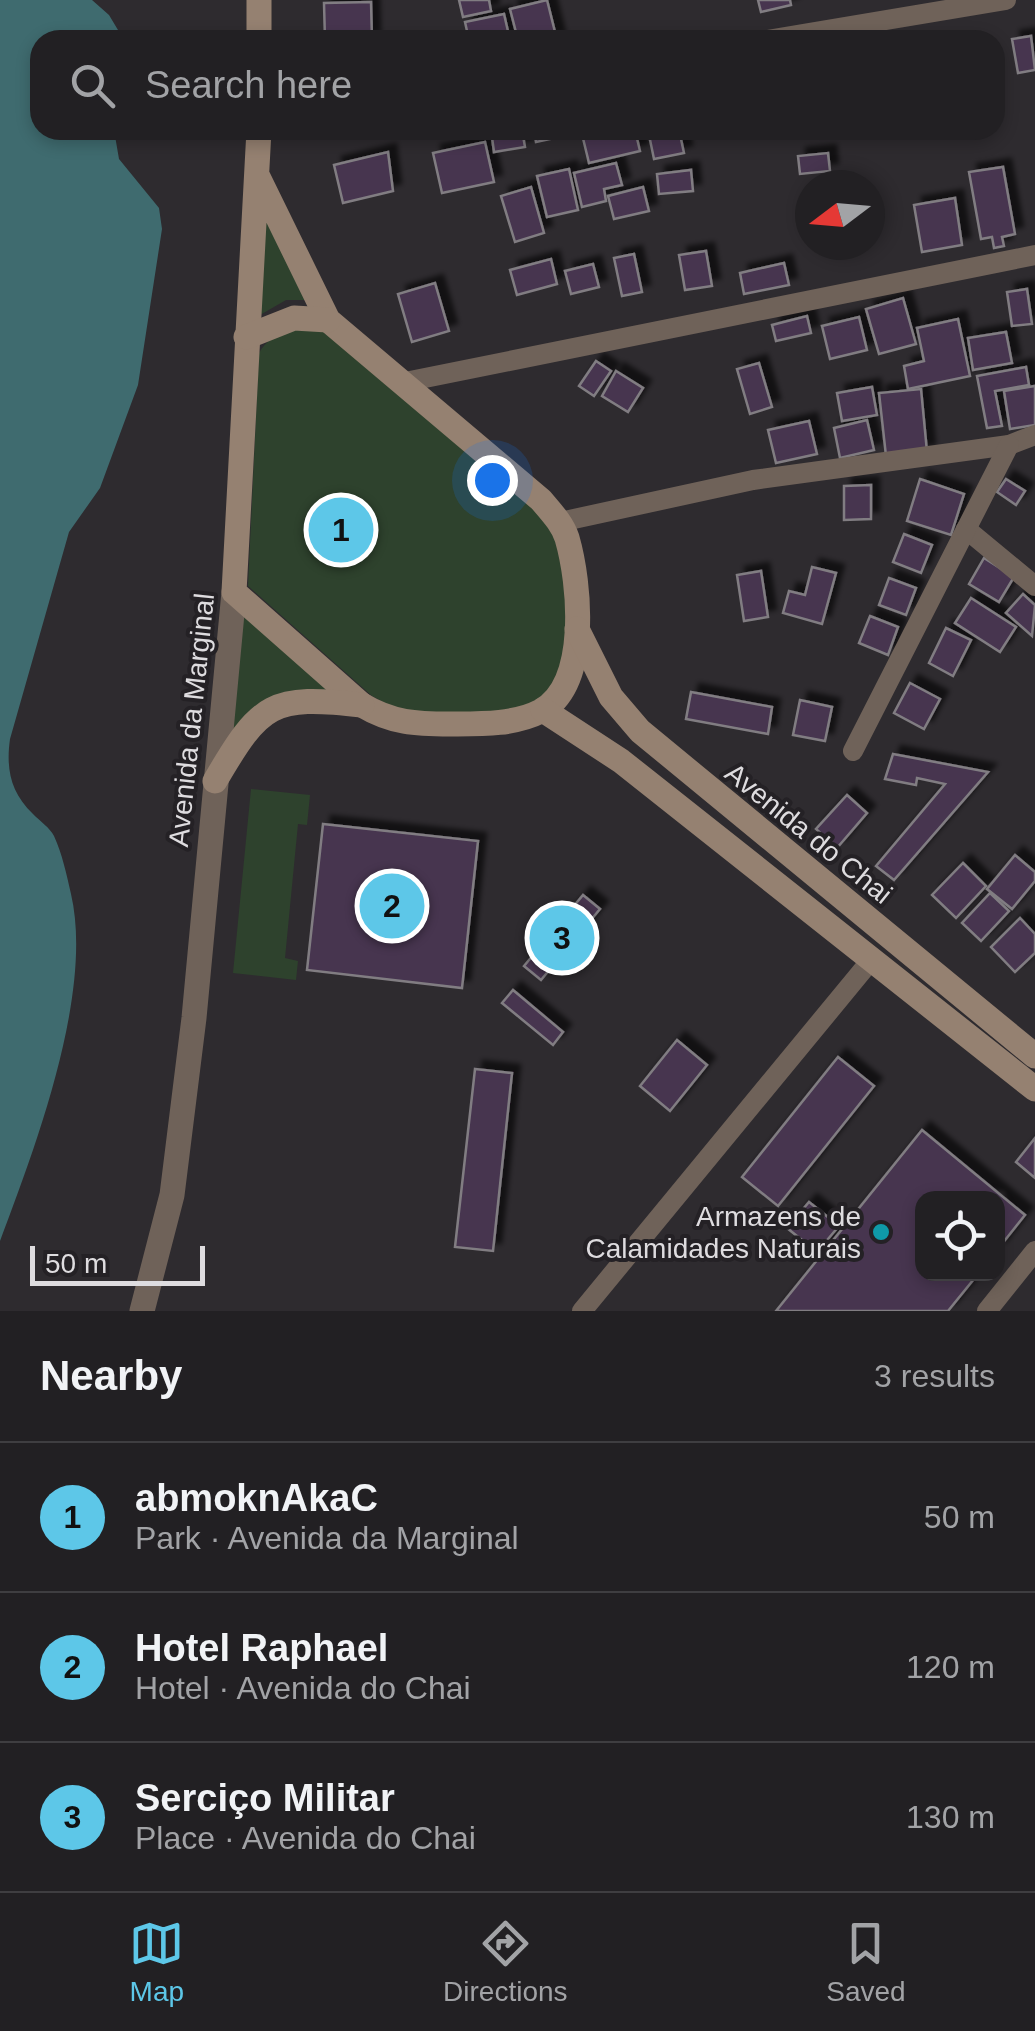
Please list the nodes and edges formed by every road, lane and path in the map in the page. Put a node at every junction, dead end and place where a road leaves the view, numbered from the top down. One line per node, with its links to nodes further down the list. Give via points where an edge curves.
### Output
1 (259, 0): 3 (main road)
2 (1006, 0): 4 (street)
3 (259, 30)
4 (827, 30)
5 (260, 140): 6 (main road, Avenida da Marginal)
6 (258, 177): 8 (main road); 9 (main road, Avenida da Marginal)
7 (1035, 255): 10 (street)
8 (328, 320): 9 (main road, via 294,318); 10 (main road)
9 (246, 337): 16 (main road, Avenida da Marginal)
10 (405, 382): 13 (main road)
11 (1035, 435): 12 (street)
12 (1009, 446): 13 (street, via 753,480); 14 (street)
13 (560, 522): 17 (main road, Avenida do Chai, via 579,604)
14 (966, 529): 15 (street); 20 (street)
15 (1035, 586)
16 (234, 592): 18 (main road); 21 (street, Avenida da Marginal)
17 (577, 629): 19 (main road, Avenida do Chai, via 568,681); 23 (main road, Avenida do Chai, via 611,697 640,731)
18 (362, 705): 19 (main road, via 410,724 506,722); 21 (main road, via 305,699 273,709 238,742)
19 (544, 710): 22 (main road, via 621,761)
20 (852, 751)
21 (215, 780): 26 (street, Avenida da Marginal, via 172,1195)
22 (872, 959): 24 (main road); 27 (street)
23 (1032, 1048)
24 (1035, 1089)
25 (1035, 1251): 28 (street)
26 (142, 1311)
27 (582, 1311)
28 (986, 1311)

